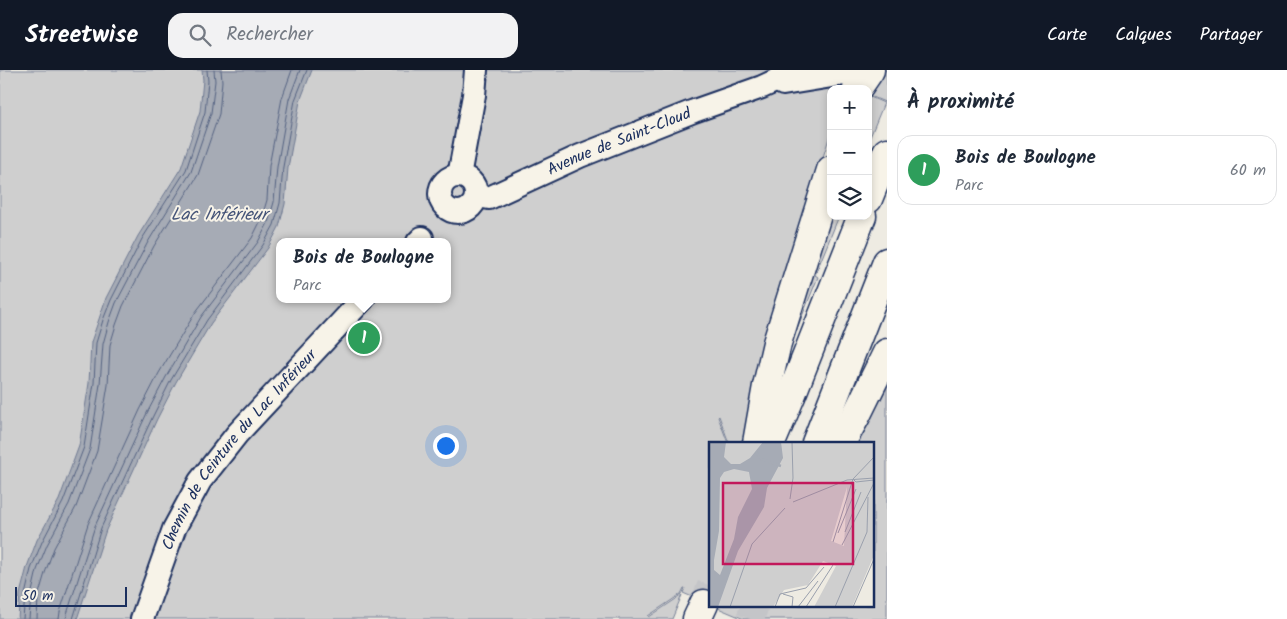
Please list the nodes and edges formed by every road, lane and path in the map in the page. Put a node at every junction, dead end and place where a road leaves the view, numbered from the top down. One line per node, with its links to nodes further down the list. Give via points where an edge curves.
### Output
1 (476, 70): 8 (street)
2 (799, 70): 5 (street, Avenue de Saint-Cloud)
3 (869, 70): 4 (highway); 5 (street, Avenue de Saint-Cloud)
4 (860, 85)
5 (762, 86): 10 (street, Avenue de Saint-Cloud, via 580,156 489,198)
6 (887, 152): 9 (highway)
7 (829, 175): 15 (highway, via 776,343)
8 (459, 176): 10 (street, via 471,181); 10 (street, via 447,179 440,189 444,206 451,211 462,212 469,209)
9 (872, 189)
10 (477, 196)
11 (860, 220): 16 (highway)
12 (887, 262): 17 (highway)
13 (359, 303): 19 (street, Chemin de Ceinture du Lac Inférieur, via 237,434 200,481 174,528)
14 (887, 353): 18 (highway)
15 (757, 442)
16 (771, 442)
17 (816, 442)
18 (842, 442)
19 (142, 619)

